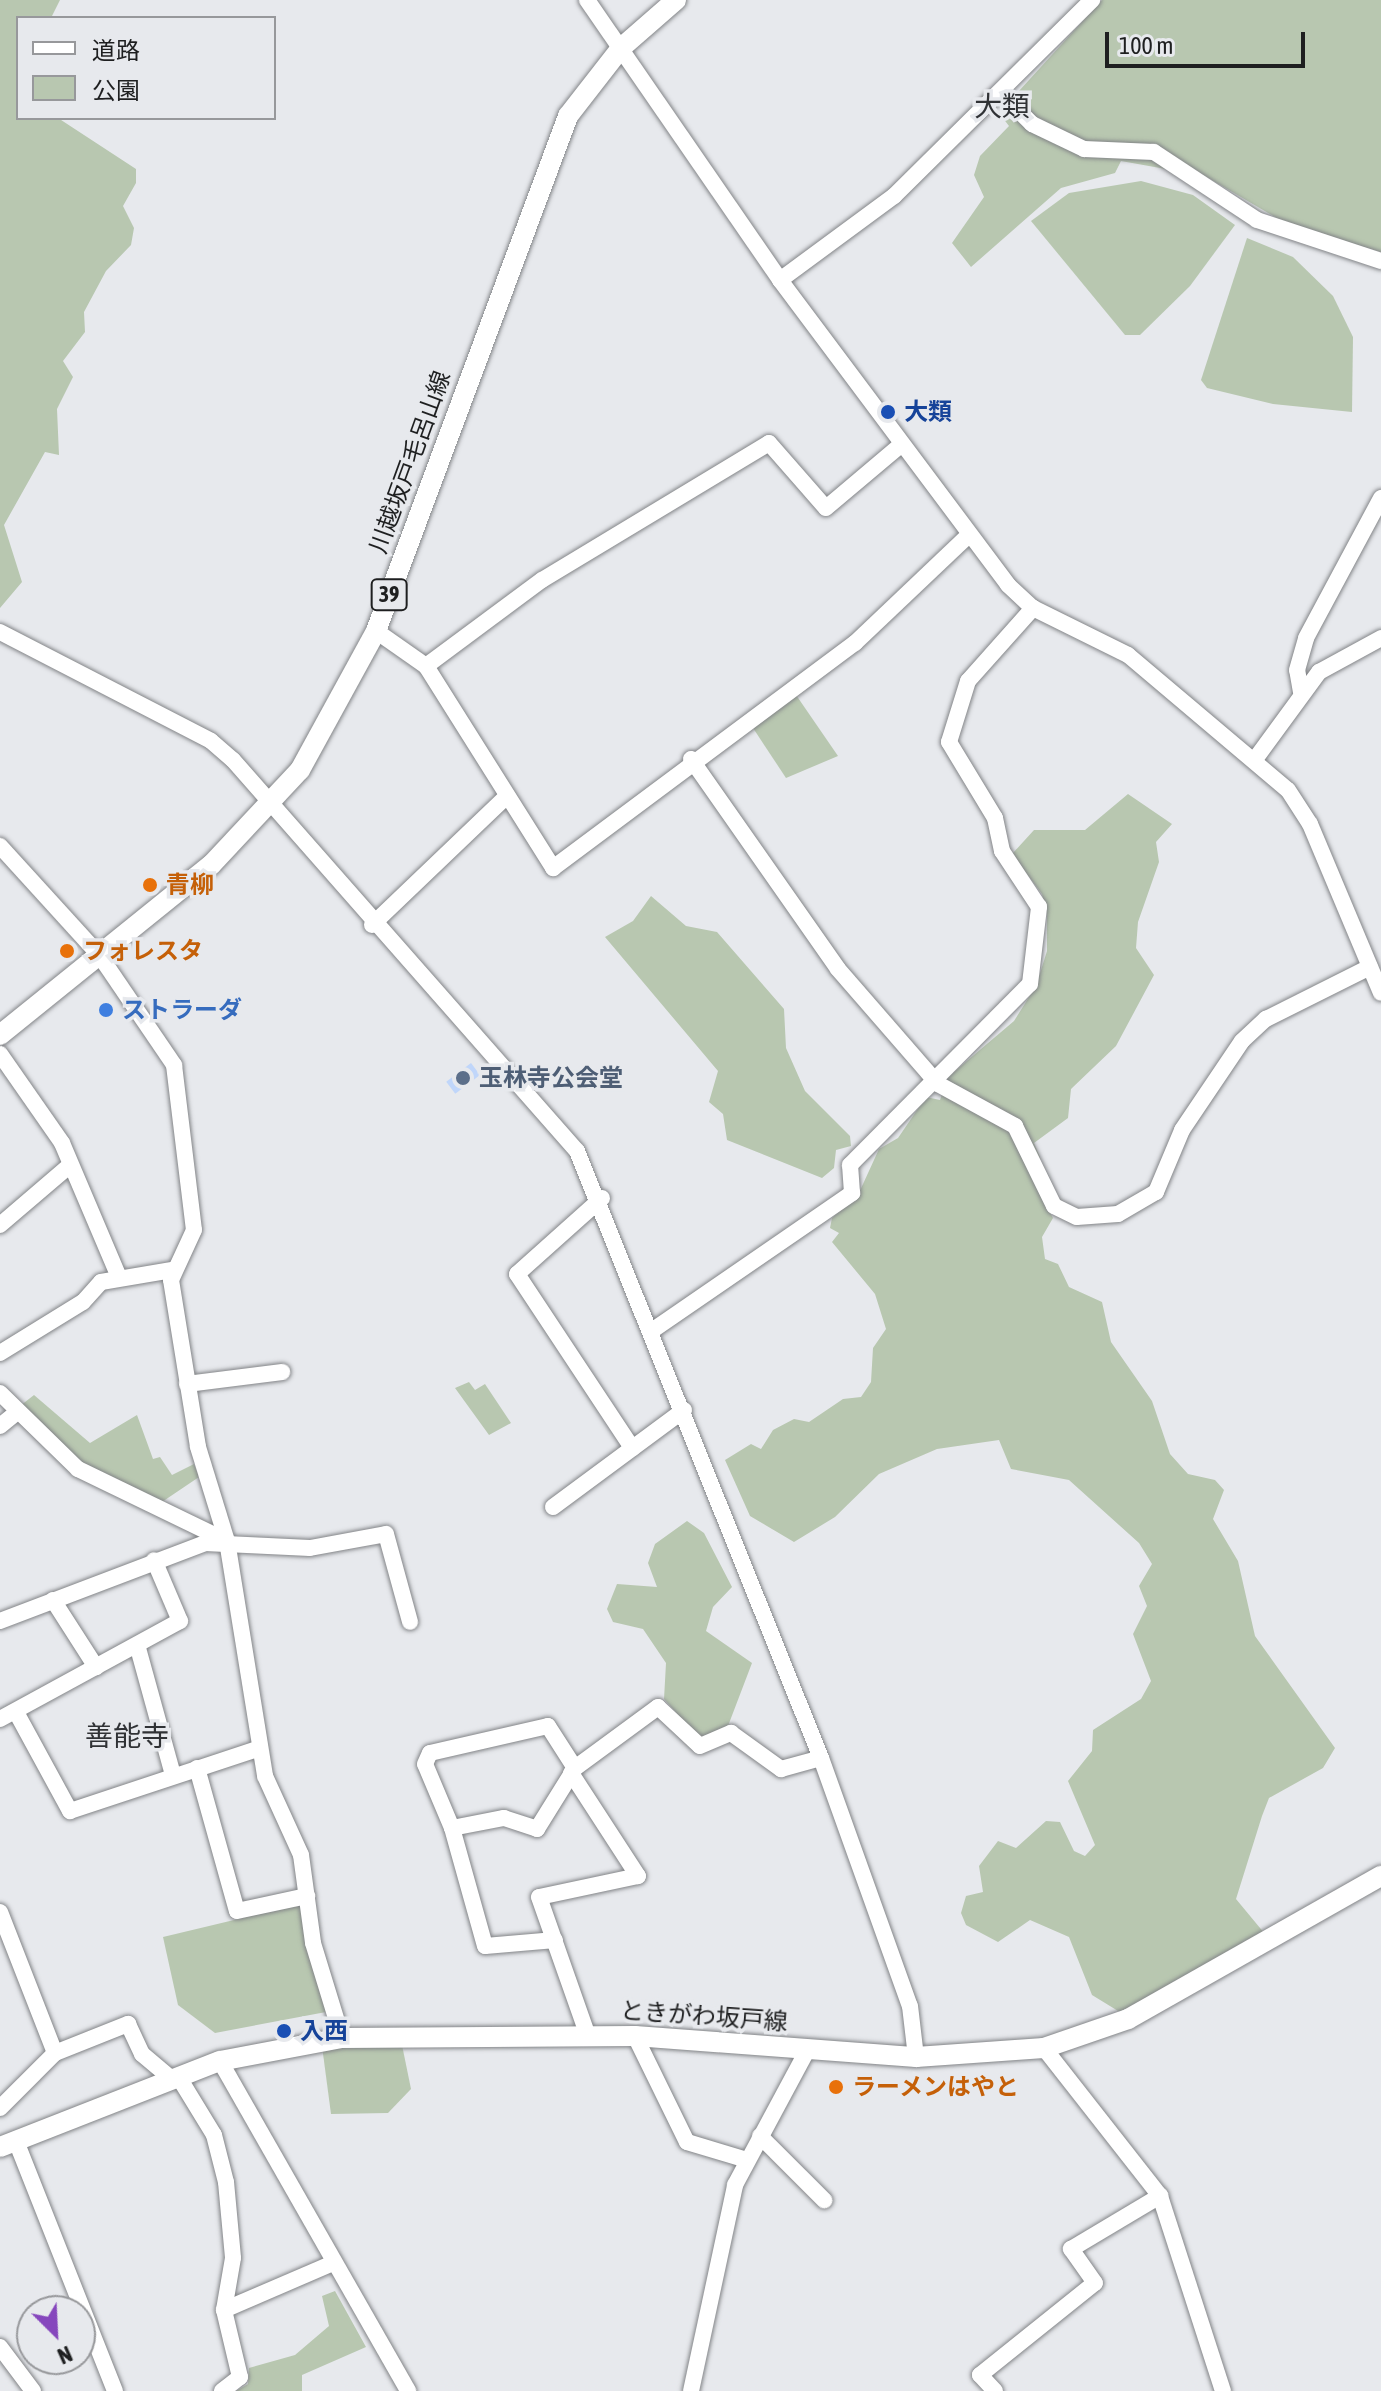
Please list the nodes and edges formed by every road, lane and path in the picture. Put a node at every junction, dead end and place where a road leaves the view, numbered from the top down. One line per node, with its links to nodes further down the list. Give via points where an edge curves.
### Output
1 (587, 0): 4 (street)
2 (676, 0): 4 (main road, 川越坂戸毛呂山線 / 39)
3 (1092, 0): 5 (street)
4 (621, 48): 7 (street); 12 (main road, 川越坂戸毛呂山線 / 39, via 562,129)
5 (1002, 94): 6 (street, via 1032,124 1084,149 1154,152 1257,220); 7 (street, via 894,196)
6 (1381, 261)
7 (780, 280): 8 (street)
8 (902, 444): 10 (street); 15 (street, via 826,508 769,443 542,580)
9 (1381, 498): 16 (street, via 1311,627 1297,670)
10 (969, 535): 11 (street); 18 (street, via 855,643)
11 (1033, 608): 17 (street, via 1107,640); 28 (street, via 968,681 949,742 995,818 1002,851 1039,907 1030,984)
12 (376, 631): 15 (street); 20 (main road, 川越坂戸毛呂山線 / 39, via 331,722)
13 (0, 632): 20 (street, via 211,741)
14 (1381, 638): 16 (street, via 1346,653)
15 (426, 666): 19 (street)
16 (1301, 692): 17 (street)
17 (1256, 758): 24 (street, via 1310,824)
18 (691, 759): 19 (street, via 553,868); 28 (street, via 838,969)
19 (507, 796): 22 (street)
20 (271, 806): 22 (street); 23 (main road, 川越坂戸毛呂山線 / 39)
21 (0, 846): 23 (street)
22 (372, 925): 30 (street, via 577,1151)
23 (100, 956): 26 (main road, 川越坂戸毛呂山線 / 39); 32 (street, via 174,1065 194,1230)
24 (1370, 967): 25 (street); 28 (street, via 1266,1019 1242,1041 1182,1130 1156,1192 1118,1214 1077,1217 1054,1206 1015,1126)
25 (1381, 993)
26 (0, 1035)
27 (0, 1054): 29 (street, via 54,1131)
28 (937, 1078): 34 (street, via 850,1165 852,1193)
29 (68, 1167): 31 (street); 33 (street)
30 (602, 1198): 34 (street); 42 (street, via 517,1274)
31 (0, 1225)
32 (172, 1270): 33 (street); 37 (street)
33 (119, 1277): 35 (street, via 87,1290 83,1302)
34 (653, 1330): 39 (street)
35 (0, 1353)
36 (282, 1372): 37 (street)
37 (187, 1384): 44 (street)
38 (0, 1393): 40 (street)
39 (684, 1410): 42 (street); 54 (street)
40 (17, 1412): 41 (street); 44 (street, via 78,1469)
41 (0, 1426)
42 (632, 1448): 43 (street)
43 (553, 1507)
44 (227, 1541): 45 (street); 48 (street, via 310,1548 386,1534); 53 (street)
45 (154, 1560): 46 (street); 49 (street, via 180,1621)
46 (53, 1600): 47 (street); 50 (street)
47 (0, 1621)
48 (410, 1622)
49 (138, 1648): 50 (street); 57 (street)
50 (96, 1667): 51 (street)
51 (16, 1712): 52 (street); 57 (street, via 70,1811)
52 (0, 1719)
53 (260, 1748): 55 (street); 60 (street, via 301,1855)
54 (821, 1758): 56 (street, via 781,1769 731,1733 700,1746 658,1707); 69 (street, via 910,2006)
55 (197, 1768): 57 (street); 60 (street, via 237,1911)
56 (573, 1771): 58 (street, via 533,1831 504,1818); 58 (street, via 548,1726 430,1753 425,1764); 62 (street, via 638,1876 539,1897)
57 (173, 1775)
58 (452, 1828): 62 (street, via 485,1946)
59 (1381, 1876): 66 (main road, ときがわ坂戸線, via 1128,2019)
60 (307, 1896): 65 (street, via 313,1943)
61 (0, 1912): 68 (street)
62 (555, 1940): 63 (street)
63 (588, 2036): 64 (main road, ときがわ坂戸線); 65 (main road, ときがわ坂戸線)
64 (635, 2036): 67 (main road, ときがわ坂戸線); 75 (street, via 687,2142)
65 (342, 2038): 70 (main road, ときがわ坂戸線)
66 (1044, 2048): 69 (main road, ときがわ坂戸線); 76 (street)
67 (808, 2049): 69 (main road, ときがわ坂戸線); 73 (street)
68 (55, 2053): 71 (street, via 128,2024 142,2054); 72 (street)
69 (916, 2057)
70 (220, 2061): 71 (main road, ときがわ坂戸線); 78 (street)
71 (175, 2078): 74 (main road, ときがわ坂戸線); 79 (street, via 214,2135 226,2182 233,2258)
72 (0, 2108)
73 (760, 2136): 75 (street); 77 (street)
74 (8, 2144): 82 (street)
75 (747, 2160): 85 (street, via 723,2229)
76 (1160, 2196): 86 (street, via 1071,2249 1095,2283 980,2375); 87 (street)
77 (824, 2200)
78 (333, 2263): 79 (street); 84 (street)
79 (224, 2310): 83 (street, via 240,2377)
80 (0, 2347): 81 (street)
81 (33, 2391)
82 (115, 2391)
83 (222, 2391)
84 (408, 2391)
85 (691, 2391)
86 (995, 2391)
87 (1223, 2391)

